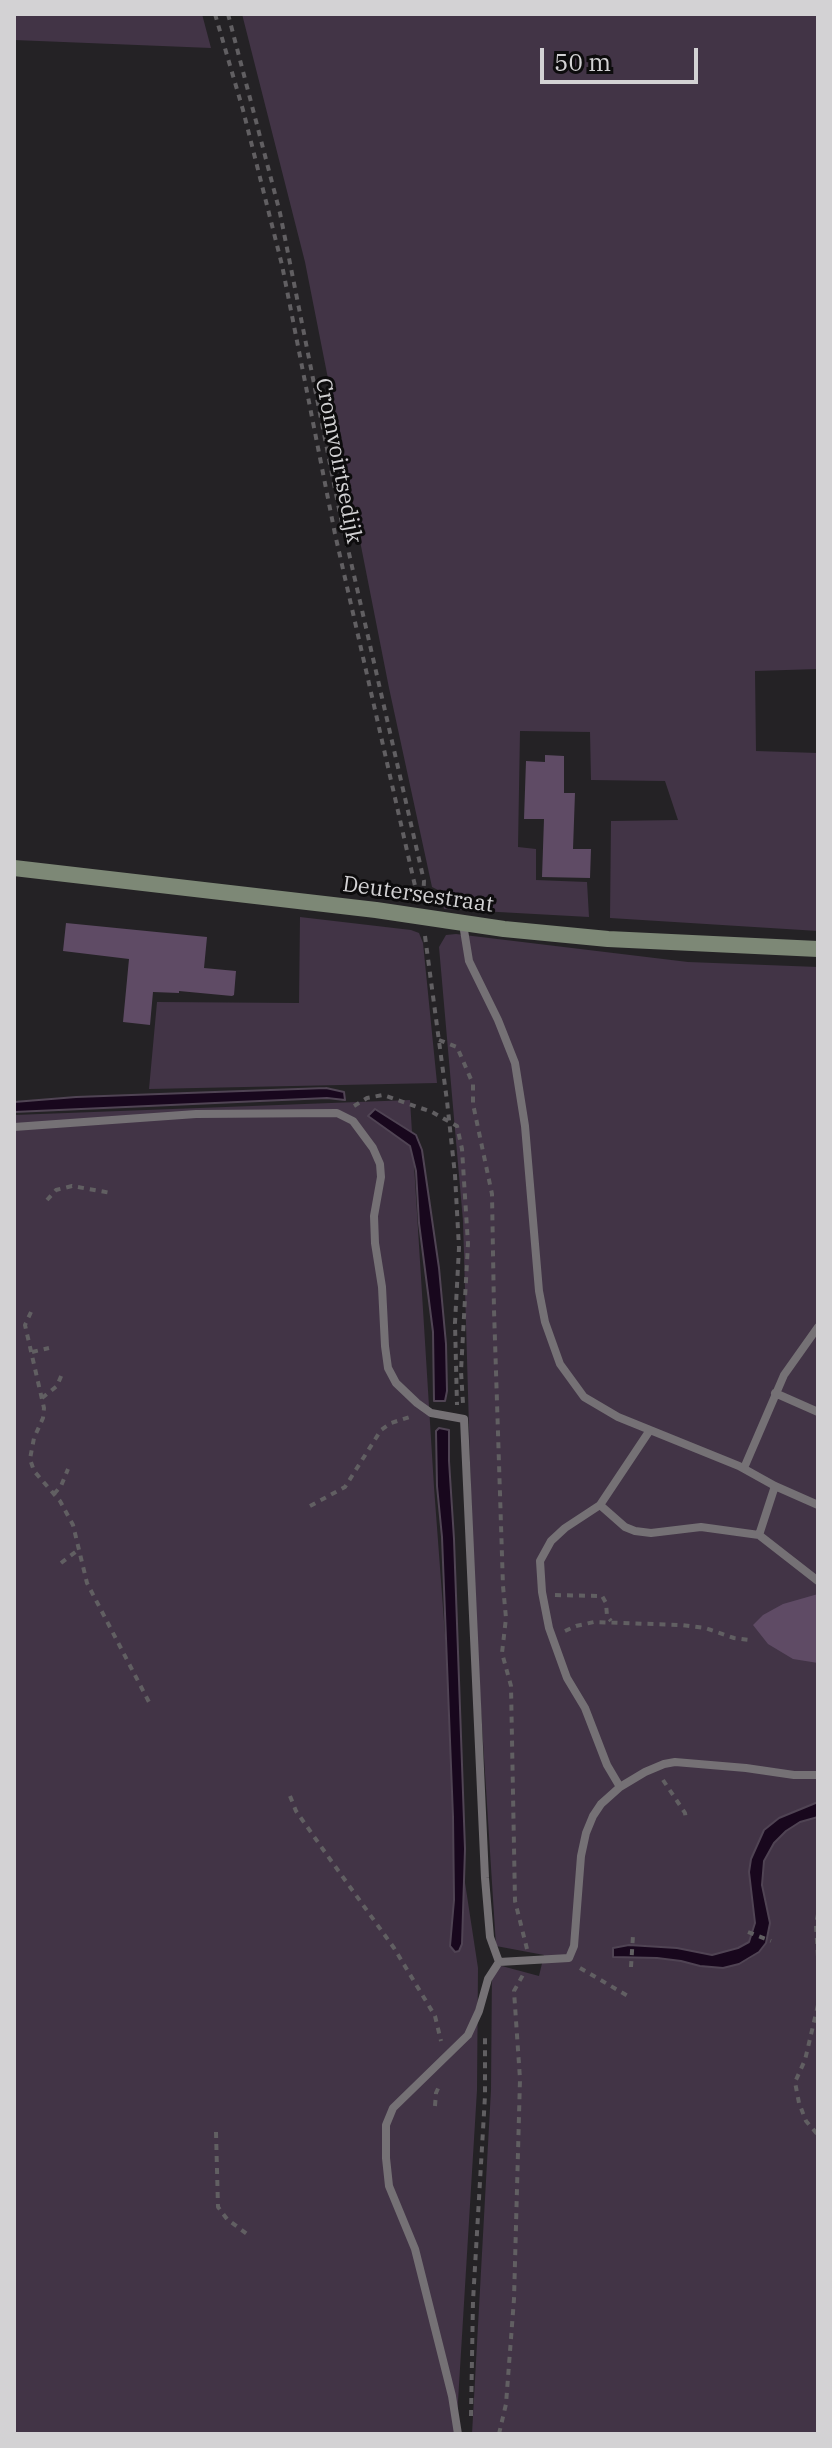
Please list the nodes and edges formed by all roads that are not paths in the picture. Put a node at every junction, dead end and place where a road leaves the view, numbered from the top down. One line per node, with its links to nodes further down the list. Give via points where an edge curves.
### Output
1 (14, 868): 2 (street, Deutersestraat)
2 (463, 923): 3 (street, Deutersestraat, via 608,939); 8 (lane, via 469,961 515,1063 539,1291 560,1364 584,1397)
3 (818, 949)
4 (14, 1127): 17 (lane, via 196,1114 337,1113 364,1134 380,1164 375,1243 388,1368 407,1395 431,1413 464,1419 485,1878 490,1937)
5 (818, 1327): 6 (lane)
6 (775, 1393): 7 (lane); 9 (lane)
7 (818, 1412)
8 (650, 1430): 9 (lane); 11 (lane)
9 (744, 1468): 10 (lane)
10 (775, 1486): 12 (lane); 13 (lane)
11 (600, 1505): 13 (lane, via 635,1531 701,1527); 16 (lane, via 544,1549 542,1592 567,1678)
12 (818, 1505)
13 (759, 1535): 14 (lane)
14 (818, 1581)
15 (818, 1775): 16 (lane, via 664,1764)
16 (620, 1787): 17 (lane, via 601,1804 586,1833 569,1958)
17 (499, 1962): 18 (lane, via 468,2035 393,2108 386,2125 389,2186 415,2249)
18 (458, 2434)

